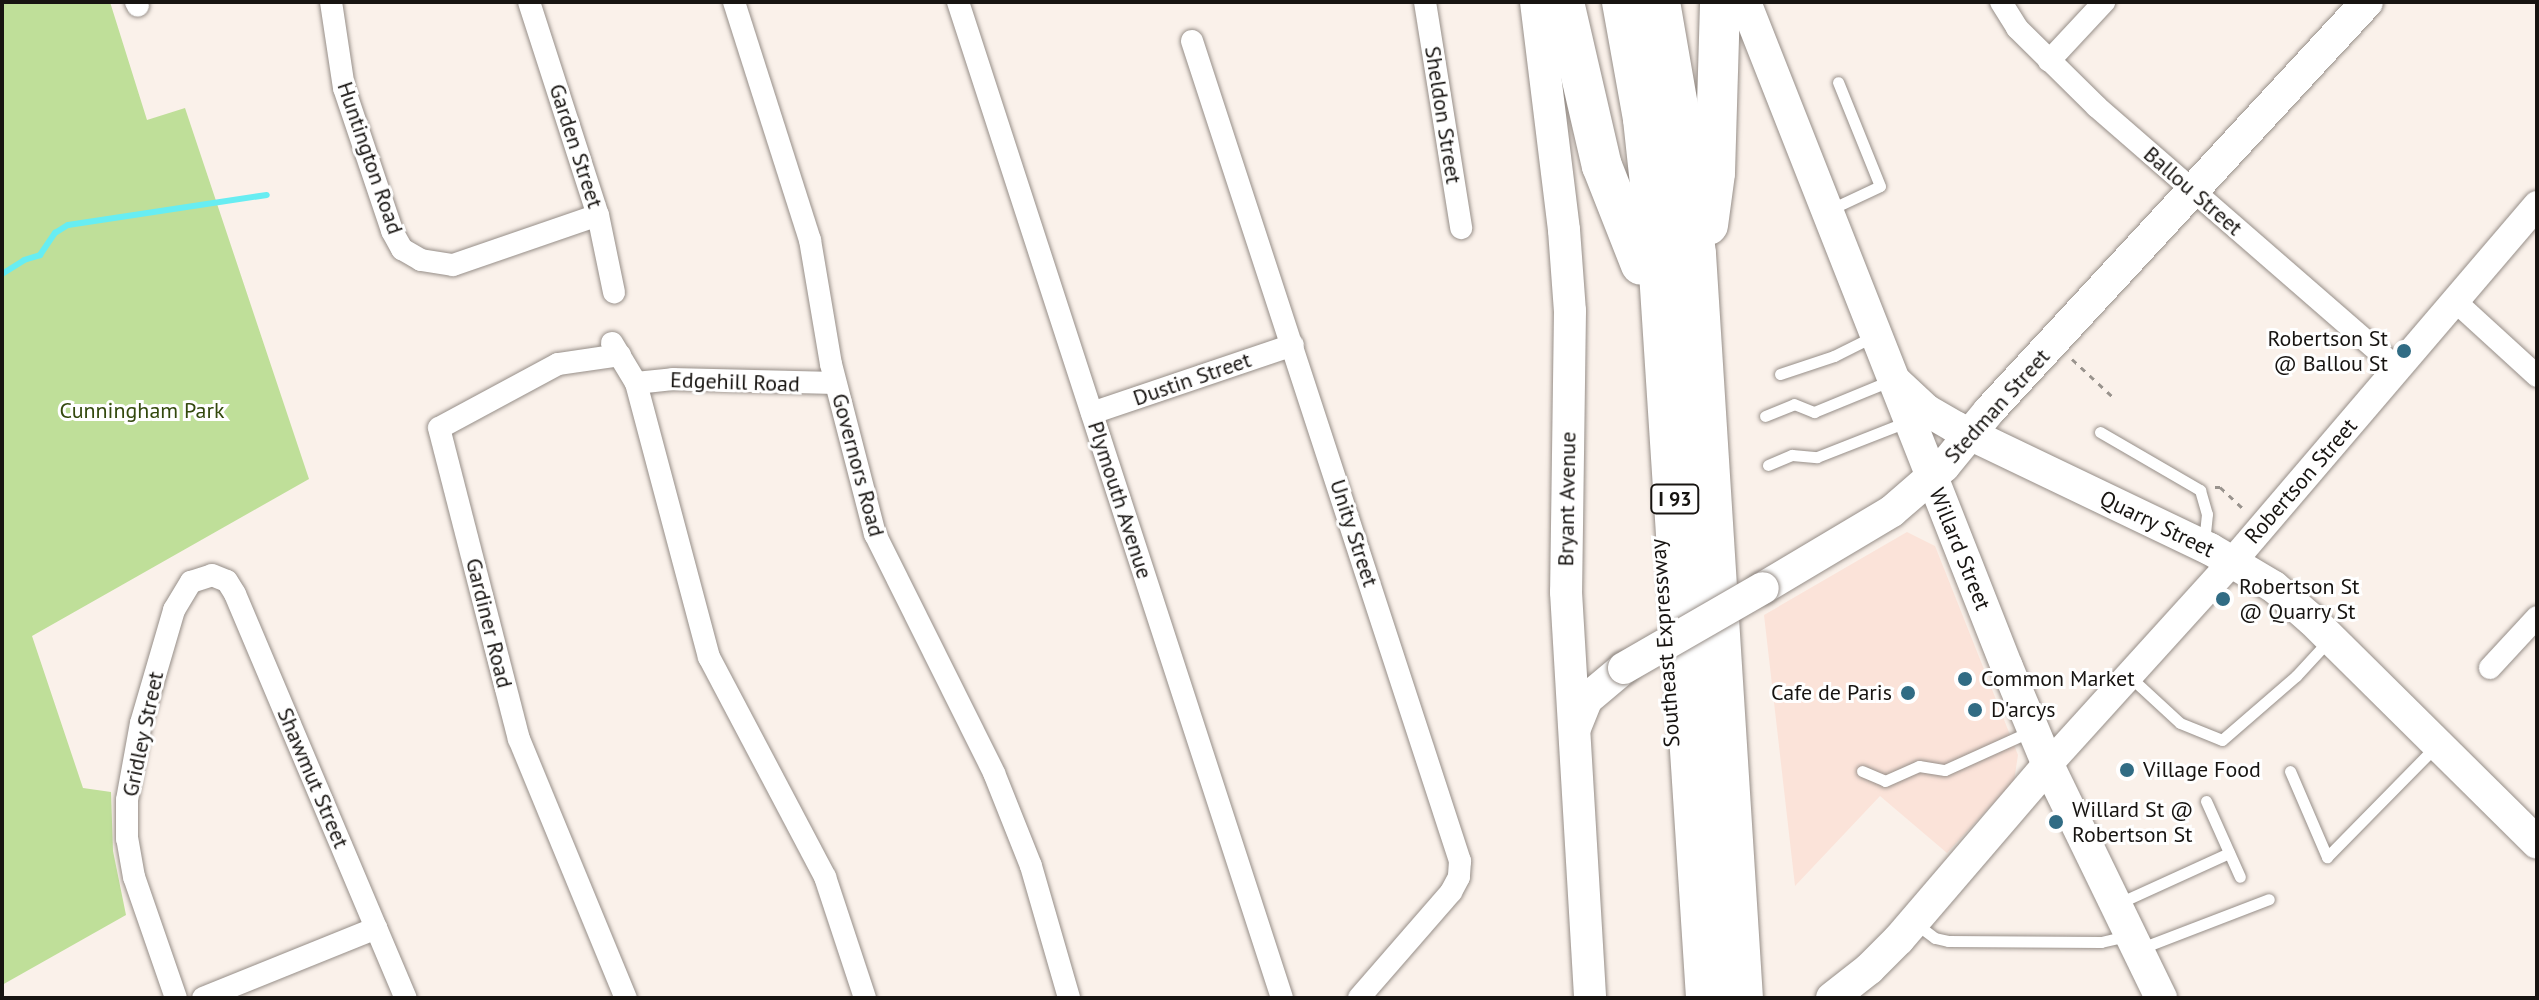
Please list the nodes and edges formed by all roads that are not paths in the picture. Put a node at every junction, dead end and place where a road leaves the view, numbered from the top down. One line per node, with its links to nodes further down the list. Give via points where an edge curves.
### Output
1 (331, 2): 23 (street, Huntington Road, via 344,88 402,249 421,260 453,265)
2 (529, 2): 23 (street, Garden Street)
3 (734, 2): 36 (street, Governors Road, via 810,240)
4 (958, 2): 37 (street, Plymouth Avenue)
5 (1425, 2): 24 (street, Sheldon Street)
6 (1536, 2): 52 (main road, Bryant Avenue, via 1570,311 1566,570)
7 (1564, 2): 25 (highway, via 1602,166)
8 (1604, 2): 25 (highway, Southeast Expressway / I 93, via 1630,157)
9 (1622, 2): 76 (highway, I 93, via 1643,119 1659,269)
10 (1644, 2): 77 (highway, I 93, via 1666,131 1683,289)
11 (1660, 2): 26 (highway, I 93, via 1685,151)
12 (1720, 2): 26 (highway, via 1715,173)
13 (1745, 2): 22 (main road, Willard Street)
14 (2001, 2): 18 (street, Ballou Street)
15 (2104, 2): 18 (street)
16 (2367, 2): 20 (main road, Stedman Street)
17 (1192, 41): 30 (street, Unity Street)
18 (2049, 61): 20 (street, Ballou Street)
19 (1838, 82): 22 (lane, via 1880,186)
20 (2193, 192): 31 (street, Ballou Street); 41 (main road, Stedman Street)
21 (2537, 205): 28 (street, Robertson Street)
22 (1826, 211): 29 (main road, Willard Street)
23 (598, 215): 27 (street, Garden Street)
24 (1461, 228)
25 (1641, 265): 75 (highway, Southeast Expressway / I 93)
26 (1699, 288): 78 (highway, I 93)
27 (614, 292)
28 (2455, 301): 31 (street, Robertson Street); 33 (street)
29 (1875, 336): 32 (lane); 34 (main road, Willard Street)
30 (1293, 345): 37 (street, Dustin Street); 73 (street, Unity Street, via 1460,861 1451,892)
31 (2398, 369): 45 (street, Robertson Street)
32 (1780, 374)
33 (2537, 376)
34 (1891, 377): 38 (lane, via 1814,412 1794,404); 39 (main road, Willard Street); 41 (main road, Quarry Street, via 1926,410)
35 (636, 383): 36 (street, Edgehill Road); 69 (street, Gardiner Road, via 616,349 558,364 439,428 519,739); 70 (street, Gardiner Road, via 709,657 819,864)
36 (835, 383): 71 (street, Governors Road, via 875,534 994,773 1031,866)
37 (1092, 413): 72 (street, Plymouth Avenue)
38 (1765, 416)
39 (1909, 421): 42 (lane, via 1817,457 1792,455); 43 (main road, Willard Street)
40 (2100, 432): 44 (lane, via 2200,490 2207,514)
41 (1971, 435): 43 (main road, Stedman Street); 44 (main road, Quarry Street)
42 (1768, 465)
43 (1932, 477): 51 (main road, Willard Street); 52 (main road, Stedman Street, bridge, via 1875,522 1624,668 1587,699)
44 (2204, 546): 45 (main road, Quarry Street)
45 (2233, 561): 48 (main road, Quarry Street, via 2283,594); 50 (street, Robertson Street)
46 (205, 575): 64 (street, Shawmut Street, via 220,577 231,587); 66 (street, Gridley Street, via 191,582 174,610 141,723 127,800 127,839 136,887)
47 (2537, 617): 49 (street)
48 (2331, 638): 50 (lane, via 2222,740 2180,723); 53 (main road, Quarry Street)
49 (2490, 668)
50 (2128, 675): 54 (street, Robertson Street)
51 (2034, 730): 54 (main road, Willard Street); 55 (lane, via 1945,770 1919,766 1885,781)
52 (1573, 736): 74 (main road, Bryant Avenue)
53 (2438, 744): 56 (lane, via 2327,857); 58 (main road, Quarry Street)
54 (2048, 765): 62 (main road, Willard Street); 63 (main road, Robertson Street)
55 (1862, 771)
56 (2290, 771)
57 (2206, 801): 59 (lane)
58 (2537, 843)
59 (2229, 853): 60 (lane); 62 (lane)
60 (2240, 877)
61 (2269, 899): 65 (lane)
62 (2117, 904): 65 (main road, Willard Street)
63 (1914, 923): 65 (lane, via 1948,941); 79 (main road, Robertson Street)
64 (376, 928): 67 (street); 68 (street, Shawmut Street)
65 (2135, 942): 80 (main road, Willard Street)
66 (176, 998)
67 (203, 998)
68 (406, 998)
69 (626, 998)
70 (865, 998)
71 (1069, 998)
72 (1282, 998)
73 (1359, 998)
74 (1590, 998)
75 (1687, 998)
76 (1706, 998)
77 (1726, 998)
78 (1743, 998)
79 (1832, 998)
80 (2161, 998)

